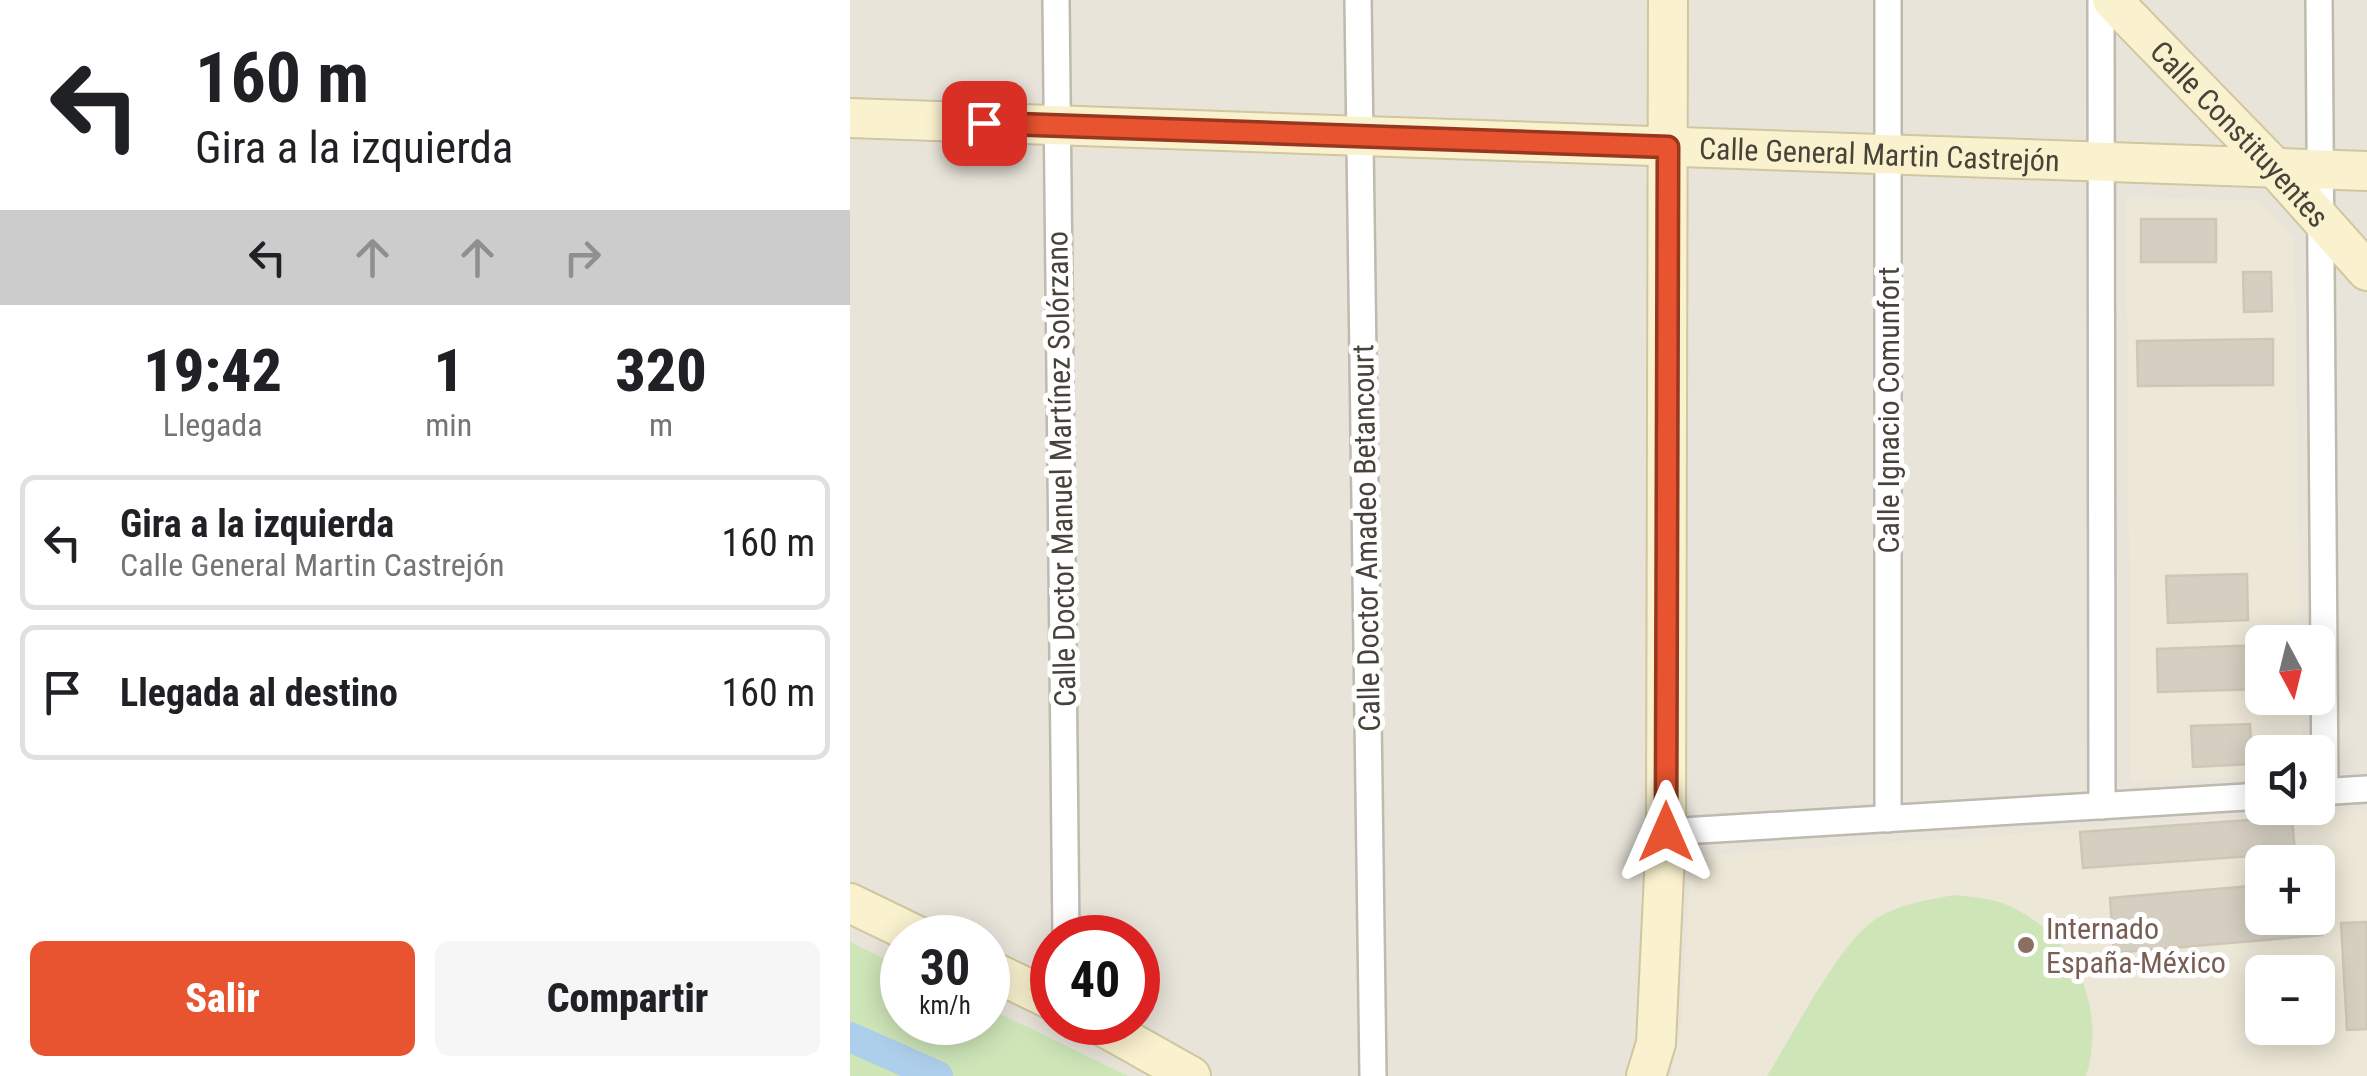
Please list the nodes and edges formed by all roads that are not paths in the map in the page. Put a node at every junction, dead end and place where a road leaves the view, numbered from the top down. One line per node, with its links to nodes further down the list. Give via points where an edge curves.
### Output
1 (1056, 0): 9 (street, Calle Doctor Manuel Martínez Solórzano)
2 (1358, 0): 10 (street, Calle Doctor Amadeo Betancourt)
3 (1668, 0): 11 (street)
4 (1888, 0): 12 (street, Calle Ignacio Comunfort)
5 (2101, 0): 13 (street)
6 (2112, 0): 14 (street, Calle Constituyentes)
7 (2320, 0): 15 (street)
8 (850, 118): 9 (street, Calle General Martin Castrejón)
9 (1057, 126): 10 (street, Calle General Martin Castrejón); 27 (street, Calle Doctor Manuel Martínez Solórzano)
10 (1360, 136): 11 (street, Calle General Martin Castrejón); 31 (street, Calle Doctor Amadeo Betancourt)
11 (1668, 147): 12 (street, Calle General Martin Castrejón); 25 (street)
12 (1888, 154): 13 (street, Calle General Martin Castrejón); 24 (street, Calle Ignacio Comunfort)
13 (2101, 162): 14 (street, Calle General Martin Castrejón); 23 (street)
14 (2276, 168): 15 (street, Calle General Martin Castrejón); 17 (street, Calle Constituyentes)
15 (2321, 170): 16 (street, Calle General Martin Castrejón); 17 (street)
16 (2367, 171)
17 (2321, 222): 18 (street, Calle Constituyentes); 19 (street)
18 (2367, 270)
19 (2322, 735)
20 (2367, 790): 21 (street)
21 (2335, 791)
22 (2245, 797): 23 (street)
23 (2102, 806): 24 (street)
24 (1888, 819): 25 (street)
25 (1666, 832): 32 (street, via 1656,1043)
26 (850, 903): 28 (street)
27 (1066, 915)
28 (880, 918)
29 (1136, 1045): 30 (street)
30 (1191, 1076)
31 (1373, 1076)
32 (1646, 1076)

